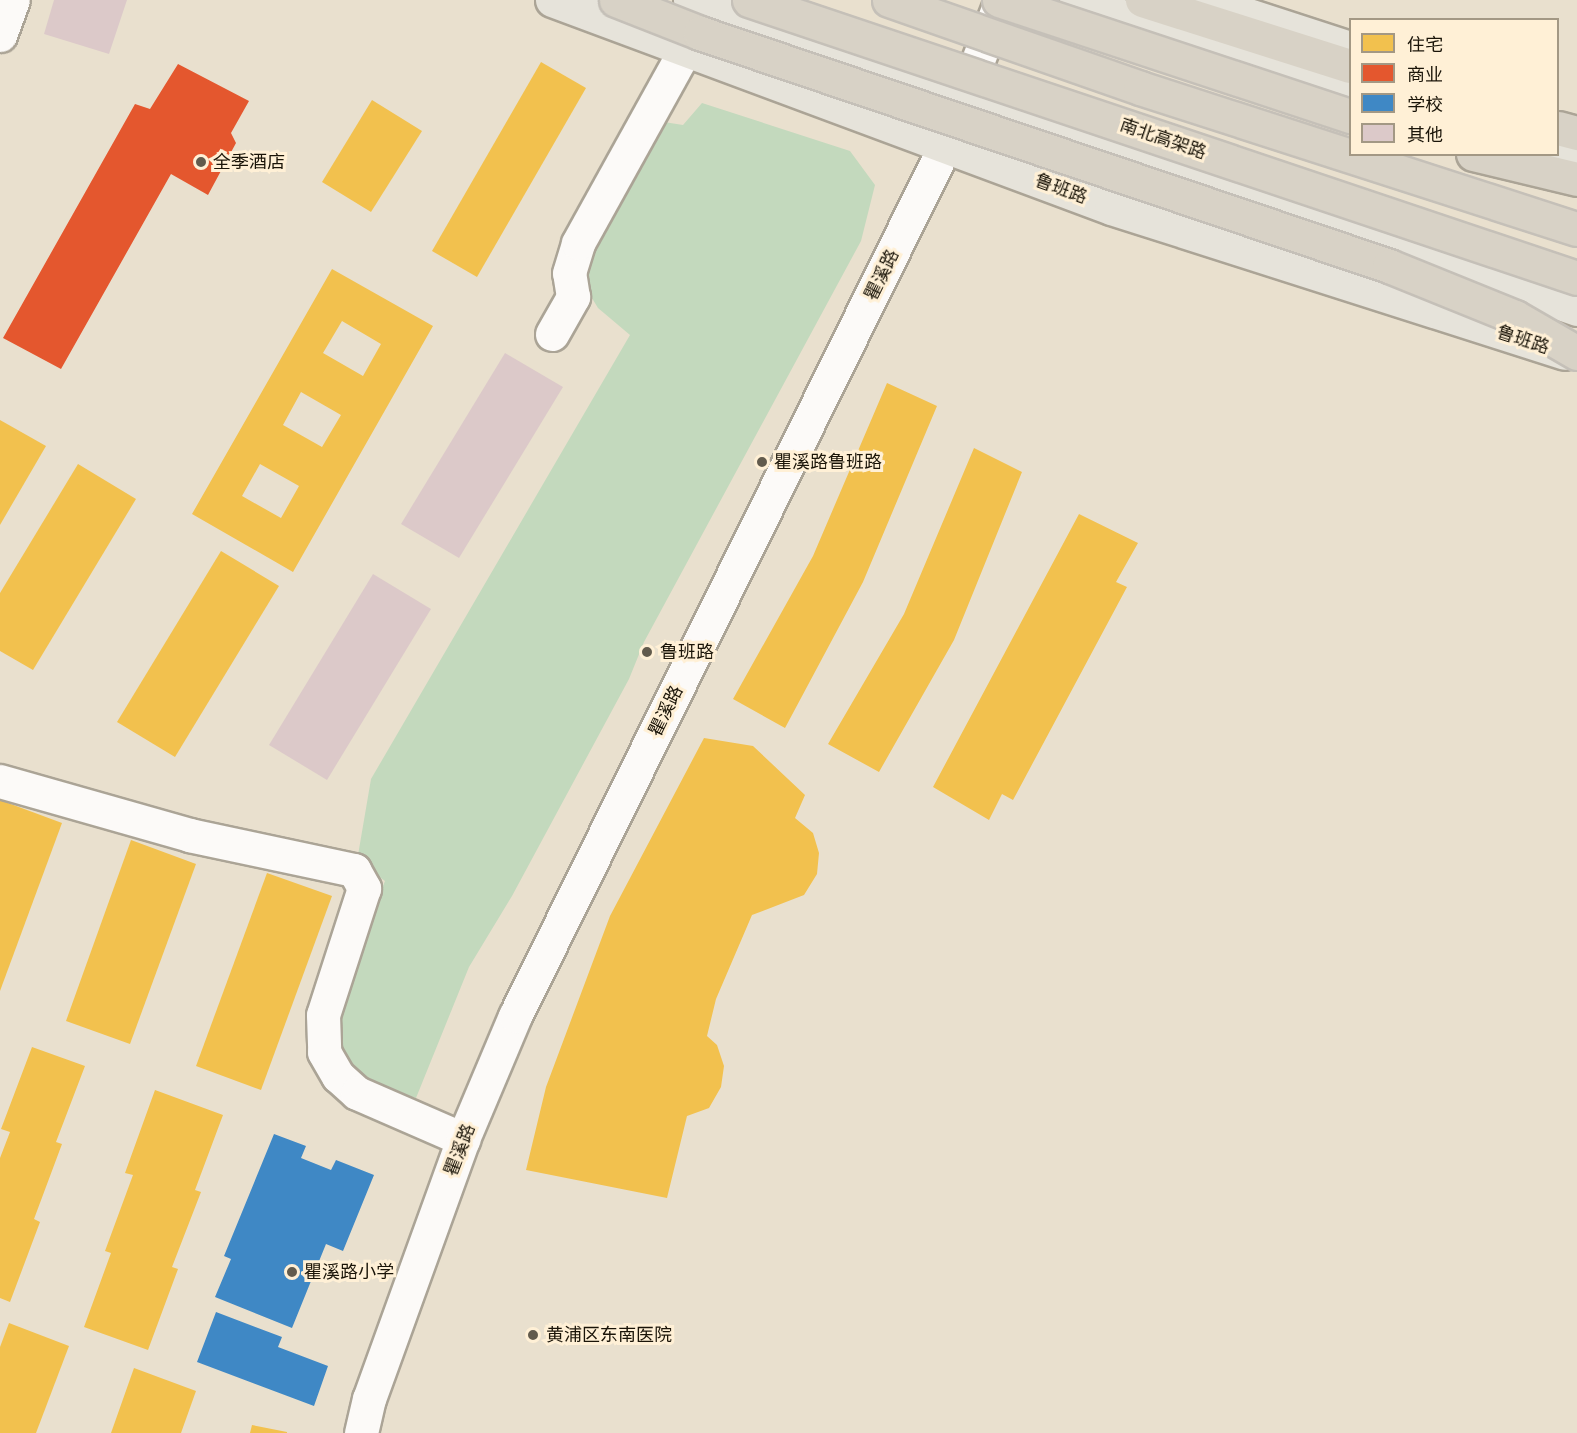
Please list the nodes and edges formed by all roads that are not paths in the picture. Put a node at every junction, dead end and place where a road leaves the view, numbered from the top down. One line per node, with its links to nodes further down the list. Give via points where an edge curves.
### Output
1 (13, 0): 11 (street)
2 (552, 0): 13 (main road, 鲁班路)
3 (616, 0): 32 (highway, bridge, via 700,33 1389,266 1515,317)
4 (690, 0): 16 (main road)
5 (749, 0): 29 (highway, 南北高架路, bridge)
6 (889, 0): 25 (highway, bridge)
7 (1000, 0): 16 (street, 瞿溪路); 17 (highway, bridge)
8 (1076, 0): 15 (main road)
9 (1142, 0): 14 (highway)
10 (1202, 0): 12 (main road)
11 (0, 35)
12 (1349, 48)
13 (685, 50): 21 (main road, 鲁班路); 31 (street, via 578,243 569,273 573,297)
14 (1349, 66)
15 (1349, 93)
16 (963, 98): 21 (street, 瞿溪路); 30 (main road)
17 (1349, 116)
18 (1559, 118): 20 (main road)
19 (1559, 128): 20 (highway)
20 (1577, 131)
21 (945, 146): 33 (main road, 鲁班路, via 1111,208); 35 (street, 瞿溪路, via 515,1016)
22 (1559, 149): 23 (main road)
23 (1577, 154)
24 (1349, 156): 28 (highway, bridge)
25 (1349, 156)
26 (1481, 156): 27 (highway)
27 (1577, 179)
28 (1577, 230)
29 (1577, 278)
30 (1577, 309)
31 (552, 334)
32 (1577, 353)
33 (1577, 358)
34 (0, 781): 35 (street, via 189,835 354,870 364,888 323,1015 324,1052 338,1076 357,1093)
35 (463, 1139): 36 (street, 瞿溪路, via 369,1399)
36 (361, 1433)

